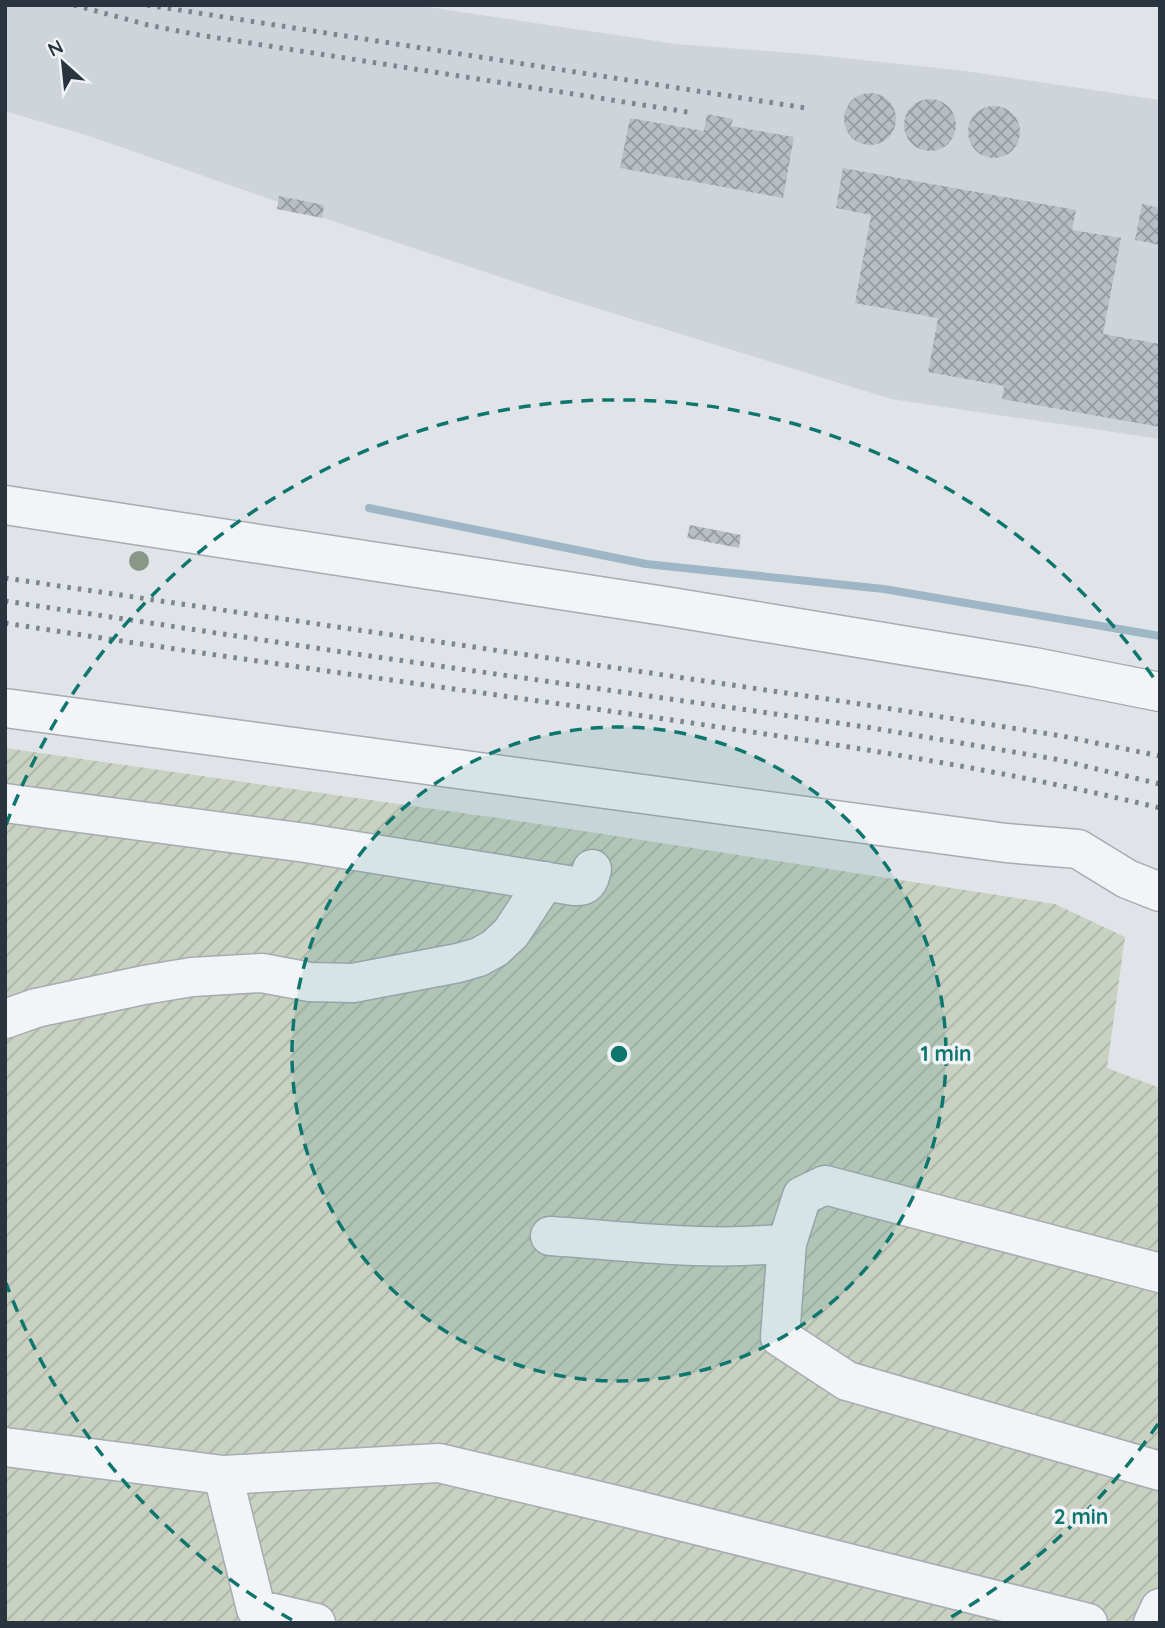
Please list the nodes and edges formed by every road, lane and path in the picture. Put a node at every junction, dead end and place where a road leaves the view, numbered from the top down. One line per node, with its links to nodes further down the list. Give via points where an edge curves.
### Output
1 (5, 505): 2 (lane, via 773,623)
2 (1160, 692)
3 (5, 708): 7 (lane, via 1006,843 1060,846 1078,849)
4 (5, 803): 6 (lane)
5 (592, 869): 6 (lane, via 583,887)
6 (545, 881): 8 (lane, via 511,933 495,948 458,963 353,983 310,982 262,973 192,977)
7 (1160, 892)
8 (5, 1019)
9 (550, 1236): 10 (lane, via 713,1246)
10 (787, 1243): 11 (lane, via 802,1196 825,1185); 13 (lane, via 780,1337 847,1381)
11 (1160, 1273)
12 (5, 1447): 14 (lane)
13 (1160, 1471)
14 (223, 1475): 16 (lane); 18 (lane, via 439,1463)
15 (1160, 1608): 19 (lane)
16 (258, 1616): 17 (lane)
17 (316, 1623)
18 (1088, 1623)
19 (1153, 1623)

